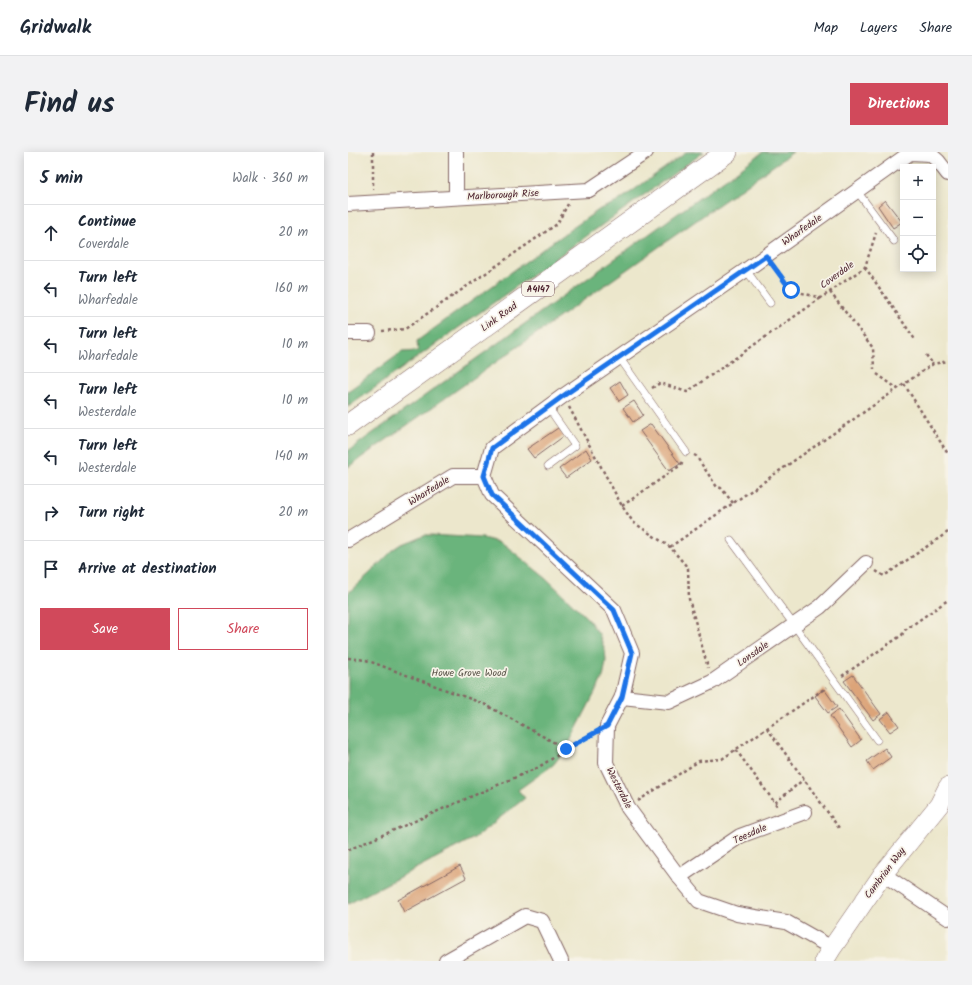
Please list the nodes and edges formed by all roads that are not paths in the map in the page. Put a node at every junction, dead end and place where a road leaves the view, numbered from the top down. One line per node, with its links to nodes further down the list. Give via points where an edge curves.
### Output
1 (456, 152): 7 (street)
2 (646, 152): 7 (street, Marlborough Rise, via 589,190)
3 (727, 152): 16 (main road, Link Road / A4147)
4 (930, 153): 5 (street); 6 (street, Wharfedale, via 910,153)
5 (948, 174)
6 (857, 191): 9 (lane); 10 (street, Wharfedale)
7 (456, 197): 8 (street, Marlborough Rise)
8 (348, 204)
9 (894, 241)
10 (746, 270): 11 (lane); 14 (street, Wharfedale)
11 (770, 303)
12 (348, 333): 13 (street)
13 (369, 333)
14 (619, 358): 15 (street, Wharfedale); 17 (lane)
15 (548, 407): 18 (lane, via 575,446); 19 (street, Wharfedale, via 492,448)
16 (348, 425)
17 (686, 452)
18 (548, 466)
19 (484, 476): 20 (street, Wharfedale, via 453,476); 24 (street, Westerdale, via 492,495 614,610 632,653)
20 (348, 540)
21 (731, 540): 23 (lane)
22 (866, 563): 23 (street, Lonsdale, via 820,607)
23 (794, 625): 24 (street, Lonsdale, via 712,682 669,702); 25 (lane)
24 (622, 697): 29 (street, Westerdale, via 607,726 606,763 628,808)
25 (876, 740)
26 (948, 787): 28 (street, Cambrian Way, via 938,805)
27 (805, 812): 29 (street, Teesdale, via 740,836)
28 (883, 874): 30 (street); 31 (street, Cambrian Way)
29 (679, 877): 31 (street, Westerdale, via 699,901 737,914 786,922)
30 (948, 918)
31 (828, 955)
32 (446, 961): 33 (street, via 525,916 542,921)
33 (561, 961)

